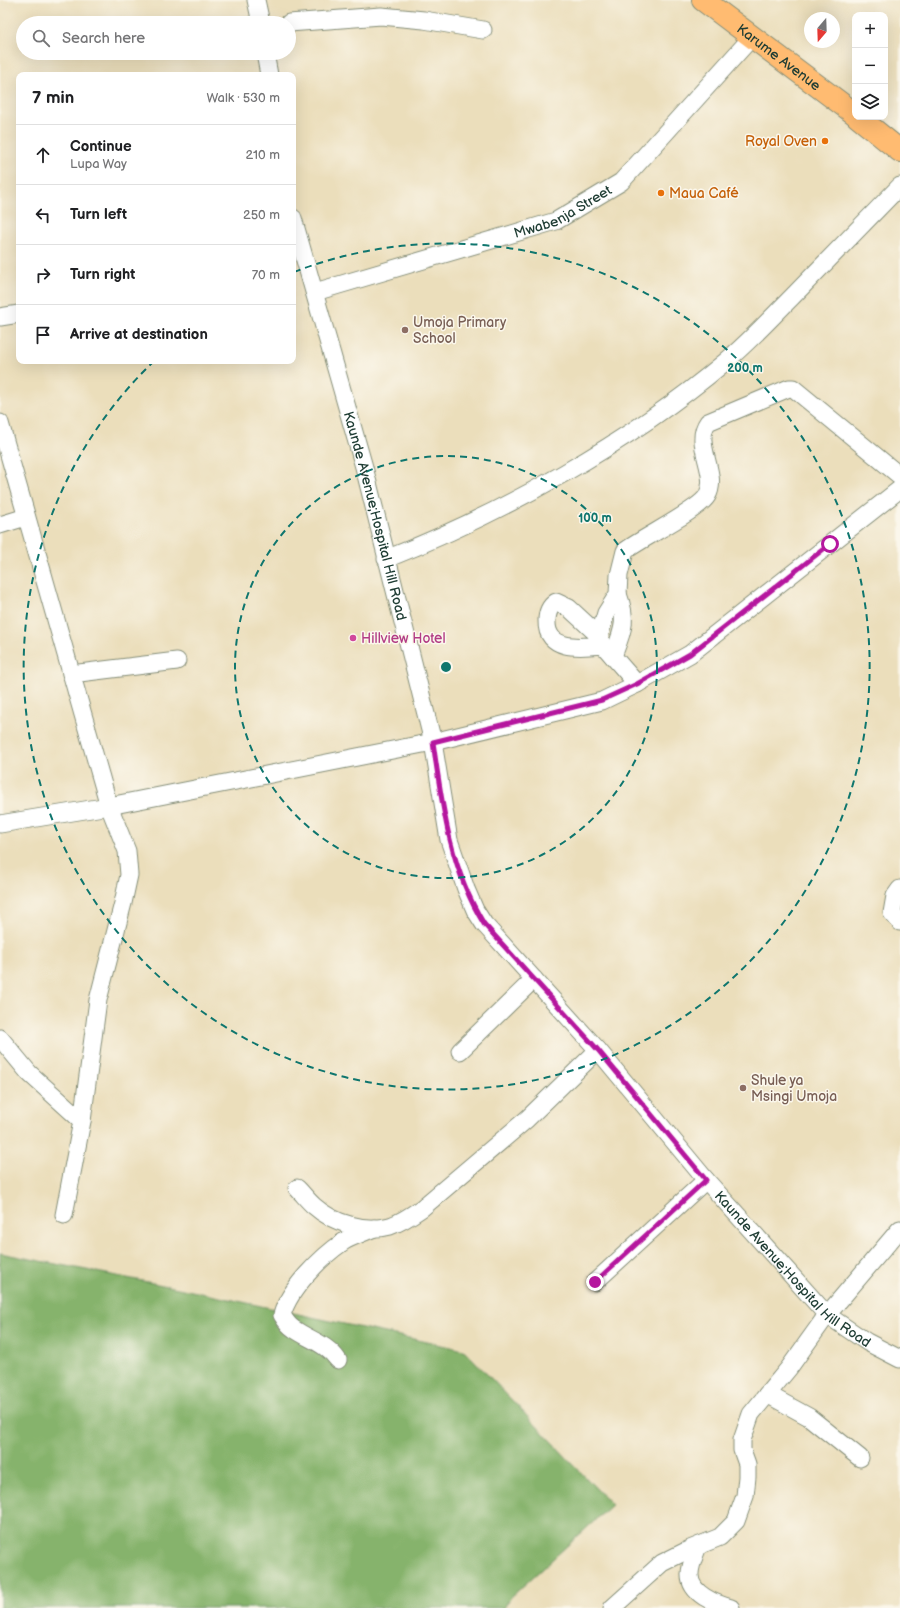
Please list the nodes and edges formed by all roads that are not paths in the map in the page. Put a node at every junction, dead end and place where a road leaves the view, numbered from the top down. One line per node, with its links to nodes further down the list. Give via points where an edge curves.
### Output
1 (256, 0): 3 (street)
2 (703, 0): 6 (main road, Karume Avenue)
3 (259, 16)
4 (296, 22): 5 (street, via 381,16)
5 (483, 30)
6 (752, 37): 9 (main road, Karume Avenue); 15 (street, Mwabenja Street, via 621,182 556,221)
7 (266, 60): 8 (street)
8 (268, 72)
9 (852, 112)
10 (862, 120): 11 (main road)
11 (900, 150)
12 (900, 186): 23 (street, via 755,334 689,392 532,491 450,532)
13 (296, 240): 14 (street, Kaunde Avenue;Hospital Hill Road)
14 (301, 276): 15 (street, Kaunde Avenue;Hospital Hill Road)
15 (314, 292): 23 (street, Kaunde Avenue;Hospital Hill Road, via 364,467)
16 (16, 314): 17 (street)
17 (0, 317)
18 (0, 423): 21 (street)
19 (900, 476): 24 (street, via 800,392 789,388 708,422 703,434 710,484 707,497 626,551 619,575)
20 (900, 489): 28 (street, via 690,654)
21 (26, 517): 22 (street); 27 (street)
22 (0, 525)
23 (386, 559): 29 (street, Kaunde Avenue;Hospital Hill Road)
24 (618, 594): 25 (street, via 606,614); 25 (street, via 625,622)
25 (605, 646): 28 (street)
26 (177, 661): 27 (street)
27 (71, 674): 30 (street)
28 (637, 684): 29 (street, via 602,700)
29 (433, 742): 30 (street); 34 (street, Kaunde Avenue;Hospital Hill Road, via 449,840 475,910 484,924)
30 (109, 806): 31 (street); 38 (street, via 126,851 129,875 98,1000)
31 (0, 824)
32 (900, 889): 33 (street, via 895,896 892,913)
33 (900, 922)
34 (534, 979): 36 (street, Kaunde Avenue;Hospital Hill Road); 37 (street)
35 (0, 1038): 38 (street, via 29,1072)
36 (598, 1050): 39 (street, Kaunde Avenue;Hospital Hill Road); 42 (street, via 527,1119 422,1208 404,1220 389,1226)
37 (460, 1051)
38 (82, 1120): 41 (street)
39 (706, 1180): 44 (street); 45 (street, Kaunde Avenue;Hospital Hill Road)
40 (297, 1188): 42 (street, via 315,1207 338,1221)
41 (64, 1215)
42 (376, 1227): 47 (street, via 344,1242 326,1256 305,1277 283,1311 282,1315 293,1329 325,1346)
43 (900, 1229): 45 (street)
44 (595, 1282)
45 (828, 1315): 46 (street, Kaunde Avenue;Hospital Hill Road, via 867,1342); 48 (street)
46 (900, 1359)
47 (338, 1360)
48 (767, 1394): 49 (street, via 809,1418); 50 (street, via 751,1414 744,1430 742,1450 747,1464 747,1477 745,1496 736,1521 720,1537)
49 (860, 1458)
50 (698, 1546): 51 (street, via 662,1563); 53 (street, via 690,1568 692,1582 705,1598)
51 (625, 1602): 52 (street)
52 (612, 1608)
53 (731, 1608)

